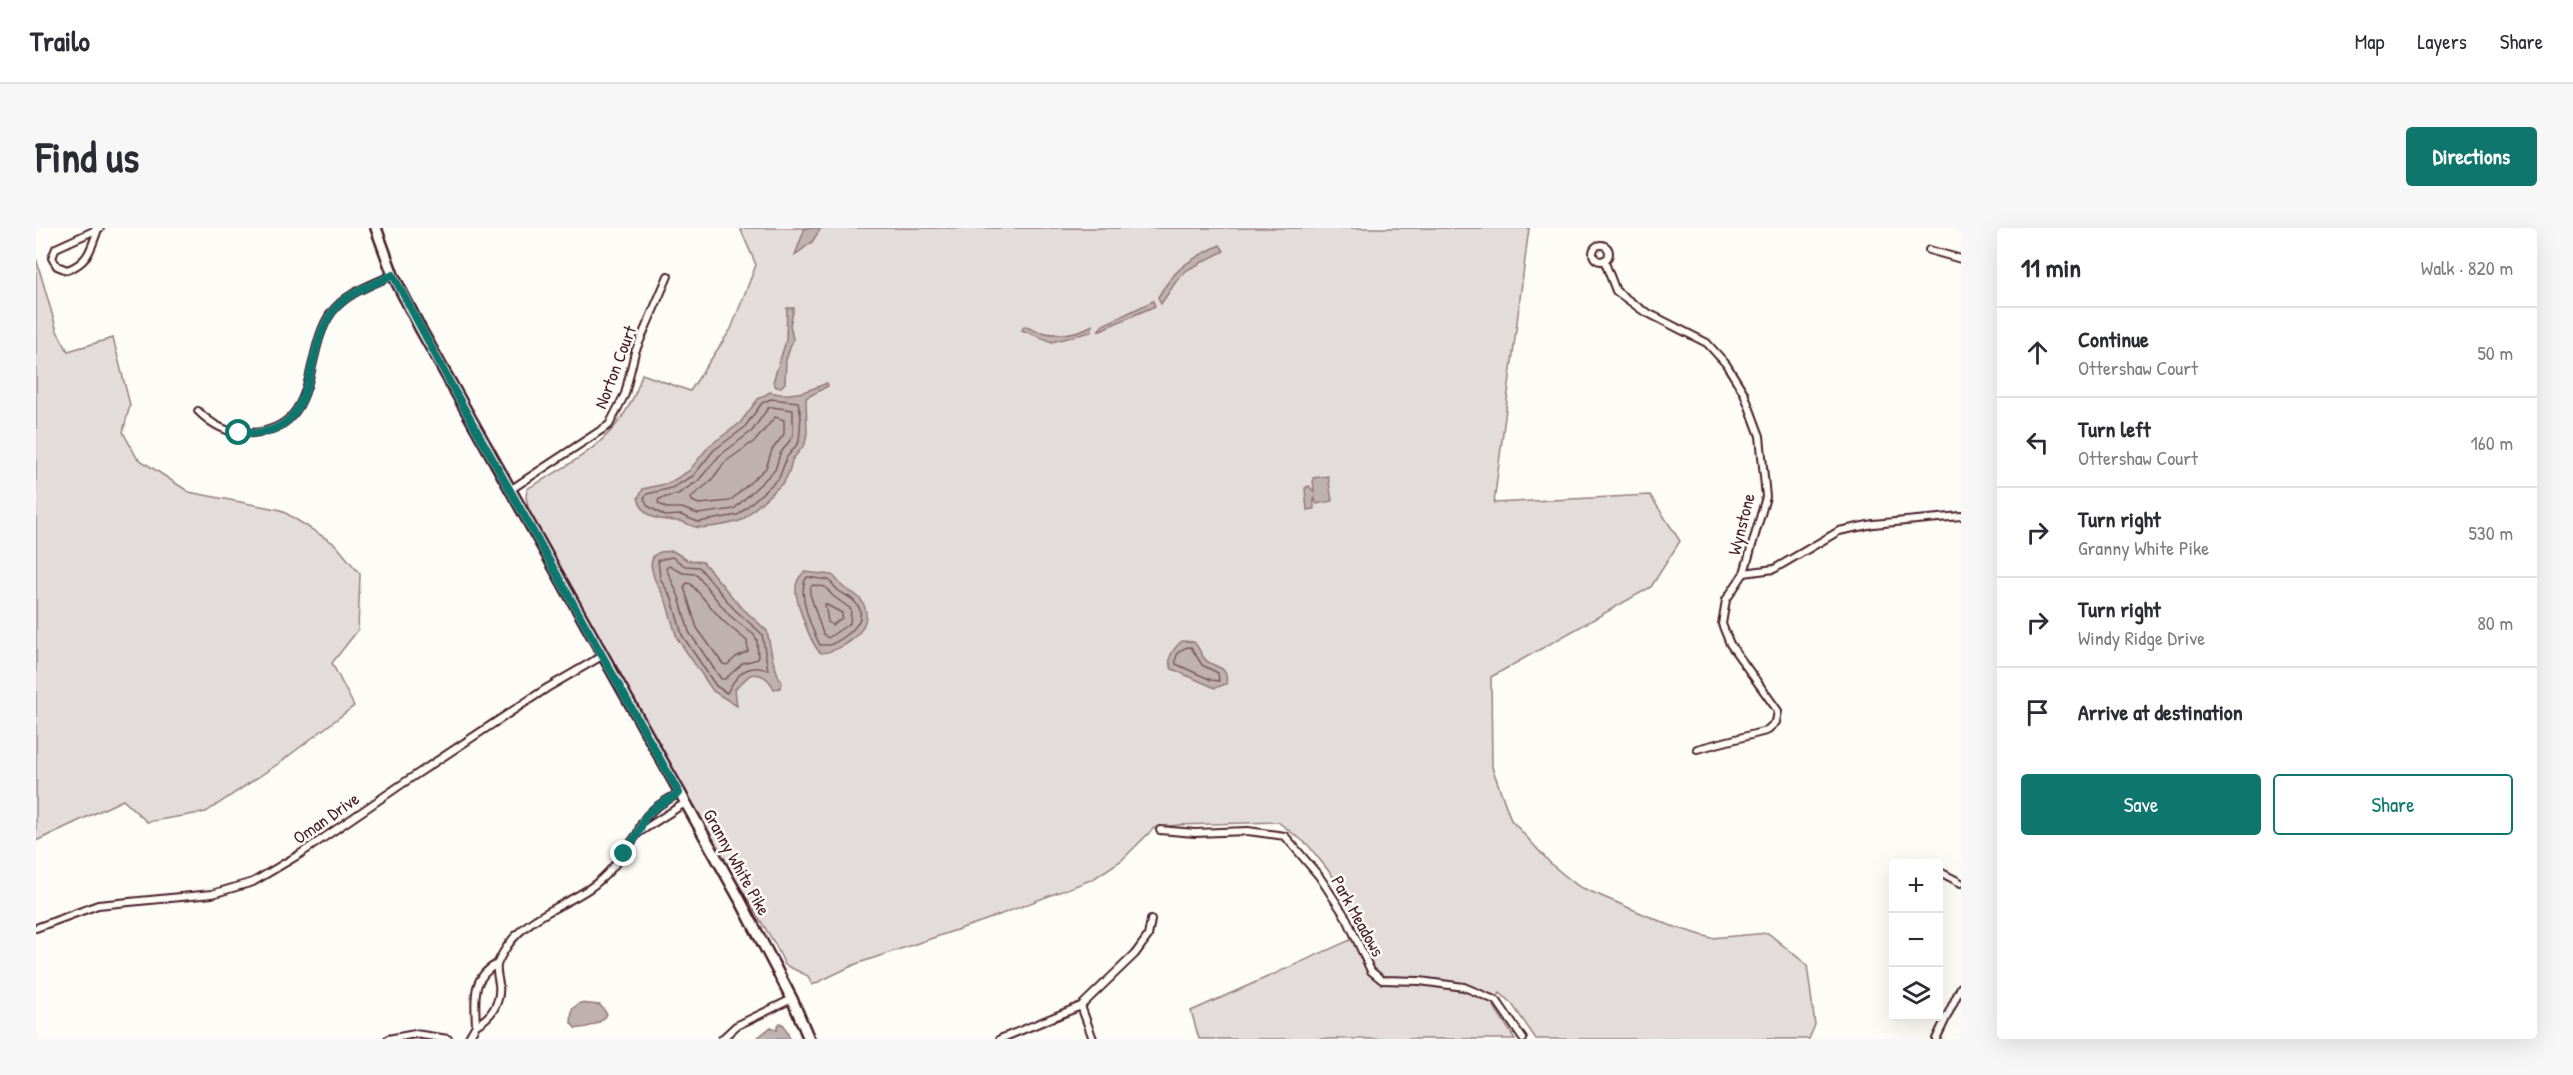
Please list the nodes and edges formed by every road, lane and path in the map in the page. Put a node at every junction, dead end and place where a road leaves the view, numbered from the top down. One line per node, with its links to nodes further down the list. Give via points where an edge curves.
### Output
1 (376, 228): 6 (main road, Granny White Pike)
2 (99, 229): 2 (street, via 56,248 52,255 55,265 65,270 84,262)
3 (1929, 250): 4 (street)
4 (1961, 259)
5 (1604, 260): 11 (street, Wynstone, via 1616,291 1642,310 1707,343 1744,393 1761,436 1766,497)
6 (393, 275): 8 (street, via 348,297 331,314 323,328 305,394 298,408 282,423 261,432 239,433 213,424); 9 (main road, Granny White Pike)
7 (668, 276): 9 (street, Norton Court, via 635,352 625,394 609,425)
8 (198, 411)
9 (510, 490): 12 (main road, Granny White Pike)
10 (1961, 516): 11 (street, via 1839,531 1774,569)
11 (1744, 573): 13 (street, Wynstone, via 1726,600 1722,624 1730,644 1778,711 1776,722 1766,731)
12 (602, 656): 14 (main road, Granny White Pike); 21 (street, Oman Drive, via 547,688 253,882 212,894 98,905)
13 (1697, 749)
14 (679, 793): 15 (main road, Granny White Pike); 17 (street, via 646,816)
15 (685, 803): 17 (street); 24 (main road, Granny White Pike)
16 (1160, 830): 34 (street, Park Meadows, via 1248,831 1285,836 1319,876 1347,919 1371,971 1382,980 1464,987 1497,1001)
17 (638, 833): 22 (street, via 608,873 592,887 526,925)
18 (1943, 874): 19 (street)
19 (1961, 883)
20 (1151, 920): 25 (street, via 1148,936 1135,954)
21 (36, 928)
22 (497, 964): 26 (street, via 483,974 476,986); 26 (street, via 498,1000 490,1014)
23 (1961, 987): 35 (street)
24 (792, 999): 30 (street, via 736,1026); 31 (main road, Granny White Pike)
25 (1081, 1006): 32 (street); 33 (street)
26 (476, 1024): 29 (street)
27 (388, 1039): 28 (street, via 415,1034)
28 (448, 1039)
29 (468, 1039)
30 (722, 1039)
31 (809, 1039)
32 (1000, 1039)
33 (1093, 1039)
34 (1523, 1039)
35 (1936, 1039)

